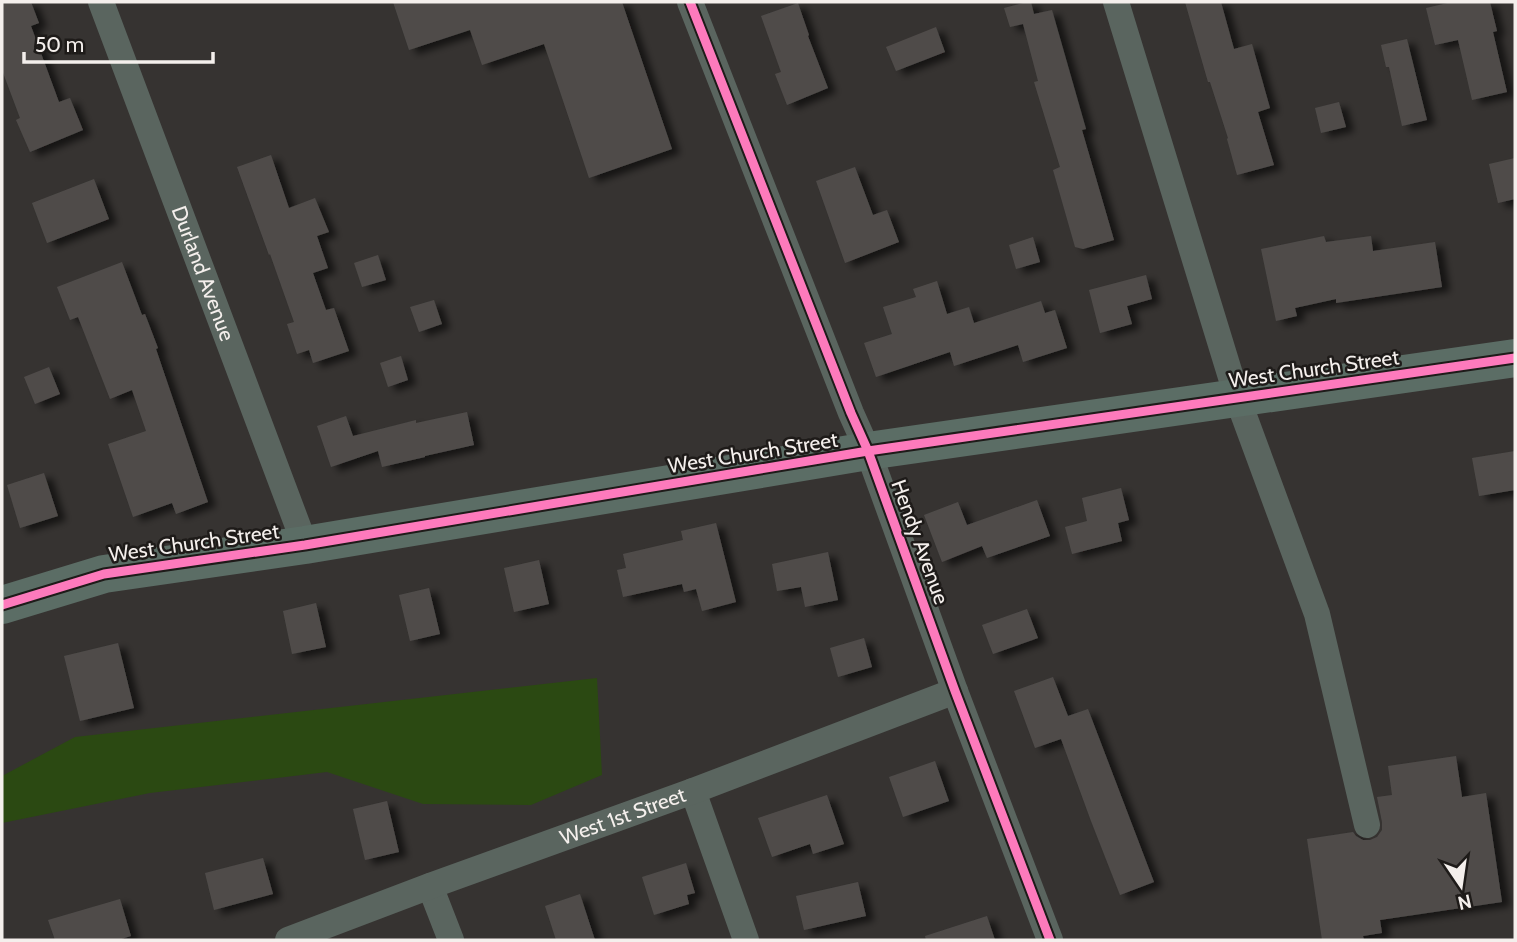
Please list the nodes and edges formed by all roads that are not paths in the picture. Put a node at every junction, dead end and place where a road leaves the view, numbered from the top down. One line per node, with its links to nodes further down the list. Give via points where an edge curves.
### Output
1 (101, 2): 7 (street, Durland Avenue)
2 (690, 2): 6 (street, Hendy Avenue)
3 (1116, 2): 5 (street)
4 (1515, 358): 5 (main road, West Church Street)
5 (1237, 397): 6 (main road, West Church Street); 11 (street, via 1317,614)
6 (868, 451): 7 (main road, West Church Street); 9 (street, Hendy Avenue)
7 (304, 545): 8 (main road, West Church Street, via 104,574)
8 (2, 605)
9 (955, 691): 10 (street, West 1st Street); 16 (street, Hendy Avenue)
10 (693, 791): 12 (street, West 1st Street); 15 (street)
11 (1367, 824)
12 (430, 886): 13 (street, West 1st Street); 14 (street)
13 (288, 940)
14 (451, 940)
15 (746, 940)
16 (1050, 940)

